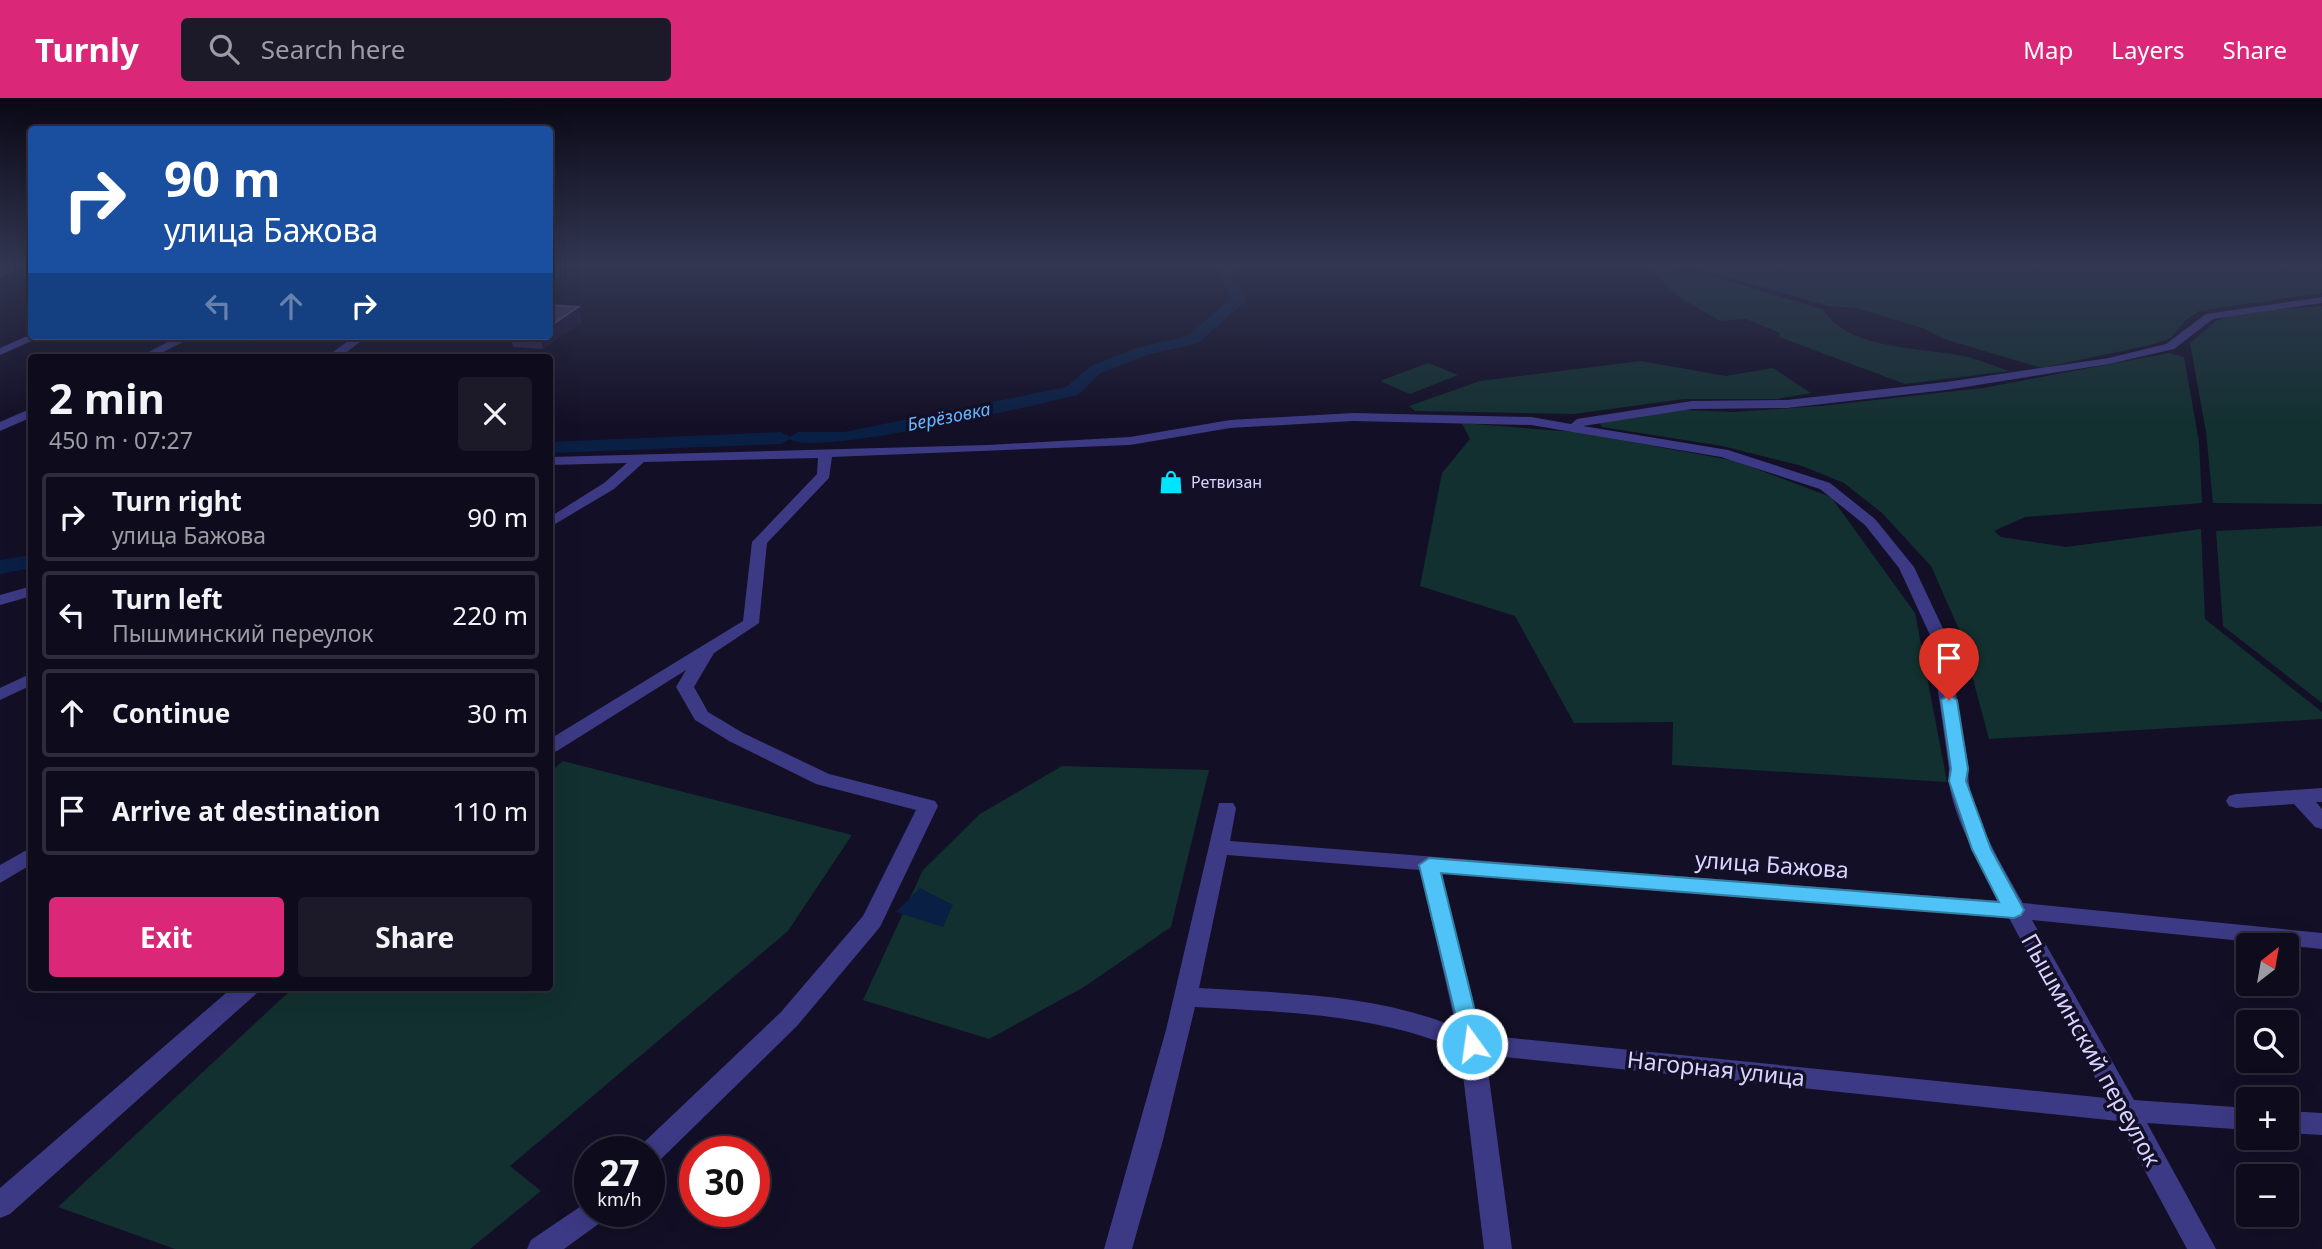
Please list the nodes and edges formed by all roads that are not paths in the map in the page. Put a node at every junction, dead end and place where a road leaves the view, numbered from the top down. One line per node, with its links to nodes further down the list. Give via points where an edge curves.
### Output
1 (2205, 320): 9 (street, via 2170,347 2109,361 1965,384 1787,404 1692,405)
2 (28, 340): 5 (street)
3 (180, 340): 6 (street)
4 (356, 340): 7 (street)
5 (0, 352)
6 (151, 354)
7 (336, 354)
8 (28, 414): 10 (street)
9 (1563, 425): 11 (street, via 1312,418 1230,424 1130,441); 30 (street, Пышминский переулок, via 1723,453 1797,475 1825,486 1870,522 1906,566 1938,635 1958,781 1982,849)
10 (0, 427)
11 (825, 454): 12 (street); 17 (street, via 824,475 760,542 751,623)
12 (641, 458): 13 (street); 14 (street, via 609,486)
13 (553, 461)
14 (553, 521)
15 (28, 591): 16 (street)
16 (0, 600)
17 (708, 651): 20 (street); 39 (street, via 685,687 701,716 823,779 928,806 872,921 789,1019)
18 (28, 680): 19 (street)
19 (0, 695)
20 (553, 745)
21 (2322, 795): 22 (street)
22 (2299, 796): 23 (street); 25 (street)
23 (2236, 801)
24 (1226, 808): 26 (street)
25 (2322, 822)
26 (1218, 847): 28 (street, улица Бажова); 33 (street)
27 (28, 856): 29 (street)
28 (1429, 865): 30 (street, улица Бажова); 34 (street)
29 (0, 874)
30 (2014, 910): 31 (street, улица Бажова); 35 (street, Пышминский переулок)
31 (2322, 941)
32 (243, 991): 40 (street)
33 (1187, 997): 34 (street, Нагорная улица, via 1349,1008 1447,1032); 43 (street)
34 (1472, 1044): 35 (street, Нагорная улица); 44 (street)
35 (2127, 1111): 36 (street, Нагорная улица); 45 (street, Пышминский переулок)
36 (2236, 1118)
37 (2299, 1123): 38 (street)
38 (2322, 1124)
39 (665, 1139)
40 (0, 1205)
41 (574, 1225): 42 (street)
42 (541, 1249)
43 (1118, 1249)
44 (1498, 1249)
45 (2202, 1249)

